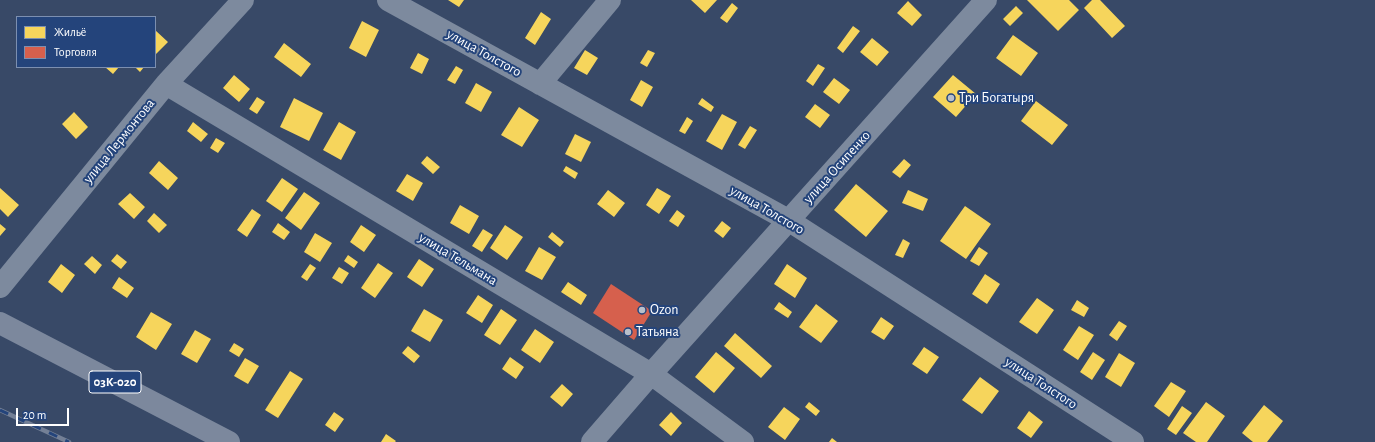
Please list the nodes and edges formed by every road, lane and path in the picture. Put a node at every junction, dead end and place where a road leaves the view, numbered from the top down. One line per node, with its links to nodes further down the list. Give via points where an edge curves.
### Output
1 (243, 0): 5 (street, улица Лермонтова)
2 (388, 0): 6 (street, улица Толстого)
3 (610, 0): 6 (street)
4 (986, 0): 7 (street, улица Осипенко)
5 (166, 84): 8 (street, улица Лермонтова); 10 (street, улица Тельмана)
6 (540, 84): 7 (street, улица Толстого)
7 (788, 220): 10 (street, улица Осипенко); 14 (street, улица Толстого)
8 (0, 287)
9 (0, 323): 11 (main road, 03К-020)
10 (651, 374): 12 (street, улица Осипенко); 13 (street, улица Тельмана)
11 (229, 442)
12 (592, 442)
13 (743, 442)
14 (1133, 442)

